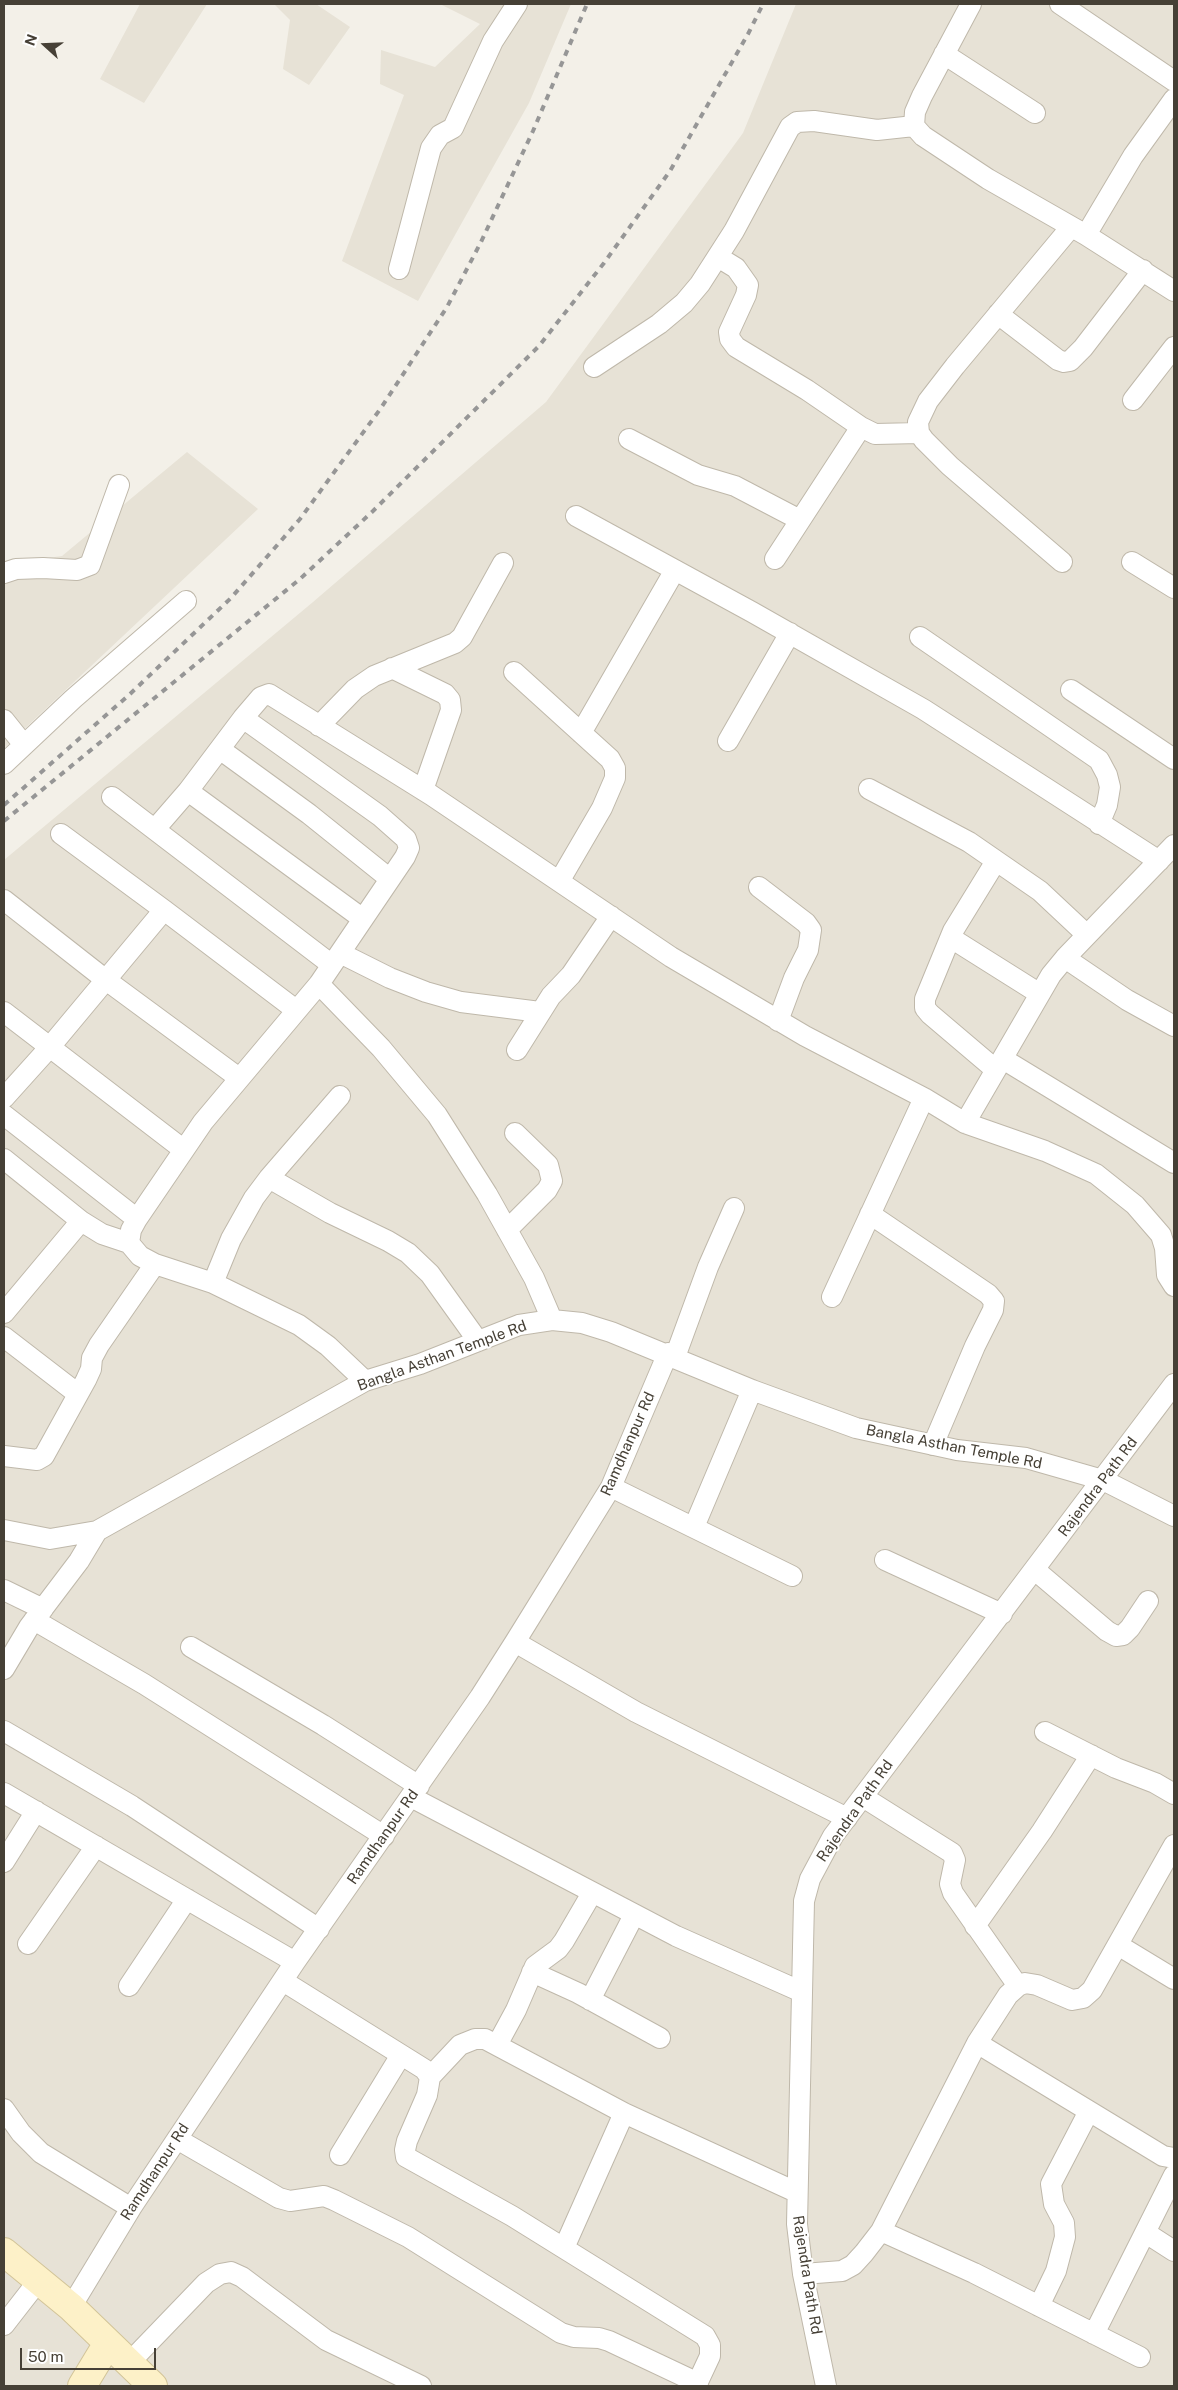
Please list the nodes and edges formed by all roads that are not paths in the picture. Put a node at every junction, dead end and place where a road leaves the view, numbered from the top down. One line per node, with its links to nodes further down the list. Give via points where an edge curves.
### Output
1 (517, 4): 11 (street, via 493,41 453,128 440,135 431,148)
2 (971, 4): 4 (street)
3 (1060, 4): 5 (street)
4 (944, 54): 7 (street); 8 (street, via 915,112)
5 (1174, 81)
6 (1174, 99): 9 (street)
7 (1036, 113)
8 (914, 126): 9 (street, via 922,136 988,179); 10 (street, via 877,130 814,120 797,122 790,127)
9 (1079, 231): 12 (street); 14 (street)
10 (718, 258): 16 (street, via 684,303 659,324); 18 (street, via 736,268 748,285 729,332 736,347)
11 (399, 269)
12 (1143, 270): 13 (street); 14 (street, via 1070,361 1058,360)
13 (1174, 291)
14 (998, 314): 19 (street, via 928,401 918,422)
15 (1174, 347): 17 (street)
16 (594, 367)
17 (1133, 400)
18 (861, 427): 19 (street, via 875,434); 23 (street)
19 (919, 433): 25 (street, via 950,466)
20 (629, 439): 23 (street, via 698,475 735,486)
21 (120, 485): 29 (street, via 90,565 77,570 44,568)
22 (576, 516): 28 (street)
23 (800, 520): 24 (street)
24 (775, 559)
25 (1062, 562)
26 (1132, 562): 30 (street)
27 (503, 563): 34 (street, via 462,637 455,643)
28 (675, 570): 32 (street); 40 (street)
29 (4, 573)
30 (1173, 586)
31 (186, 602): 42 (street)
32 (790, 633): 41 (street); 50 (street, via 923,709)
33 (920, 637): 50 (street, via 1099,760 1110,787)
34 (392, 668): 39 (street, via 355,689); 47 (street, via 445,694 450,700 451,710)
35 (514, 672): 40 (street)
36 (1071, 690): 44 (street)
37 (243, 718): 39 (street, via 269,694); 43 (street); 56 (street, via 406,838 409,848)
38 (4, 720): 42 (street)
39 (319, 726): 47 (street)
40 (581, 733): 57 (street, via 610,759 615,768 615,778 602,808)
41 (728, 741)
42 (24, 745): 45 (street)
43 (221, 750): 48 (street); 56 (street, via 309,814)
44 (1174, 759)
45 (4, 764)
46 (868, 789): 54 (street, via 968,842)
47 (423, 790): 57 (street)
48 (188, 791): 51 (street); 62 (street)
49 (112, 797): 51 (street)
50 (1099, 824): 55 (street)
51 (155, 829): 66 (street)
52 (61, 834): 60 (street)
53 (1174, 845): 55 (street)
54 (996, 861): 63 (street, via 1040,892); 64 (street)
55 (1159, 861): 63 (street)
56 (390, 879): 62 (street)
57 (560, 880): 61 (street)
58 (759, 887): 73 (street, via 811,930 808,950)
59 (4, 900): 67 (street)
60 (164, 910): 67 (street); 70 (street)
61 (611, 916): 72 (street, via 571,975); 73 (street, via 671,957)
62 (363, 919): 66 (street)
63 (1087, 935): 65 (street)
64 (950, 938): 69 (street); 77 (street, via 928,989 925,1008)
65 (1065, 958): 69 (street); 74 (street, via 1127,1000)
66 (336, 959): 68 (street); 72 (street, via 462,1002)
67 (106, 980): 75 (street); 78 (street)
68 (319, 984): 70 (street); 93 (street, via 381,1048 437,1115)
69 (1040, 994): 77 (street)
70 (296, 1010): 78 (street)
71 (4, 1012): 75 (street)
72 (540, 1012): 76 (street)
73 (778, 1020): 81 (street)
74 (1174, 1026)
75 (49, 1048): 80 (street); 85 (street)
76 (517, 1050)
77 (999, 1064): 83 (street); 87 (street)
78 (239, 1078): 85 (street)
79 (340, 1096): 88 (street)
80 (4, 1098)
81 (924, 1098): 83 (street); 90 (street)
82 (4, 1115): 91 (street)
83 (966, 1123): 97 (street, via 1045,1150 1096,1174 1135,1205 1161,1235 1167,1275)
84 (515, 1133): 93 (street, via 548,1165 552,1181)
85 (184, 1150): 91 (street)
86 (4, 1159): 92 (street)
87 (1174, 1164)
88 (269, 1178): 96 (street, via 231,1238); 102 (street, via 408,1253 430,1274)
89 (734, 1208): 103 (street, Ramdhanpur Rd)
90 (870, 1214): 98 (street); 108 (street, via 994,1301 993,1310)
91 (137, 1219): 94 (street)
92 (81, 1221): 94 (street, via 102,1234); 99 (street)
93 (507, 1230): 100 (street, via 534,1278)
94 (129, 1243): 95 (street, via 140,1256)
95 (155, 1264): 96 (street); 107 (street, via 99,1345)
96 (213, 1283): 104 (street, via 299,1325 328,1346)
97 (1174, 1286)
98 (832, 1297)
99 (4, 1314)
100 (552, 1320): 102 (street, Bangla Asthan Temple Rd, via 519,1325); 103 (street, Bangla Asthan Temple Rd, via 582,1323)
101 (4, 1337): 107 (street)
102 (478, 1341): 104 (street, Bangla Asthan Temple Rd)
103 (672, 1355): 106 (street, Bangla Asthan Temple Rd); 111 (street, Ramdhanpur Rd)
104 (365, 1381): 115 (street, Bangla Asthan Temple Rd)
105 (1174, 1384): 110 (street, Rajendra Path Rd)
106 (752, 1390): 108 (street, Bangla Asthan Temple Rd, via 856,1428); 113 (street)
107 (78, 1394): 109 (street, via 44,1456 37,1460)
108 (933, 1445): 110 (street, Bangla Asthan Temple Rd, via 1026,1458)
109 (4, 1456)
110 (1103, 1480): 112 (street, Bangla Asthan Temple Rd); 117 (street, Rajendra Path Rd)
111 (612, 1487): 113 (street); 123 (street, Ramdhanpur Rd)
112 (1174, 1516)
113 (694, 1527): 118 (street)
114 (4, 1530): 115 (street, Bangla Asthan Temple Rd, via 50,1539)
115 (97, 1531): 122 (street, via 80,1561)
116 (885, 1560): 121 (street)
117 (1035, 1570): 120 (street, via 1116,1636 1123,1635 1130,1628); 121 (street, Rajendra Path Rd)
118 (792, 1576)
119 (4, 1590): 122 (street)
120 (1148, 1600)
121 (1002, 1614): 132 (street, Rajendra Path Rd)
122 (39, 1615): 125 (street); 135 (street)
123 (515, 1642): 129 (street, Ramdhanpur Rd); 134 (street, via 636,1712)
124 (191, 1647): 129 (street, via 324,1726)
125 (4, 1669)
126 (4, 1731): 143 (street, via 132,1806)
127 (1045, 1732): 128 (street)
128 (1090, 1755): 131 (street); 142 (street, via 1042,1831)
129 (415, 1792): 135 (street, Ramdhanpur Rd); 139 (street)
130 (4, 1793): 133 (street)
131 (1174, 1794)
132 (863, 1797): 134 (street, Rajendra Path Rd); 142 (street, via 952,1853 955,1860 950,1884)
133 (36, 1811): 137 (street); 138 (street)
134 (847, 1818): 152 (street, Rajendra Path Rd, via 821,1855 804,1901)
135 (384, 1836): 143 (street, Ramdhanpur Rd)
136 (1174, 1845): 145 (street)
137 (96, 1846): 140 (street); 144 (street)
138 (6, 1852)
139 (592, 1893): 141 (street); 147 (street, via 558,1949 535,1966)
140 (187, 1899): 146 (street); 150 (street)
141 (634, 1915): 152 (street); 153 (street)
142 (975, 1926): 151 (street)
143 (319, 1929): 146 (street, Ramdhanpur Rd)
144 (28, 1944)
145 (1118, 1945): 148 (street); 151 (street, via 1092,1990 1083,1998 1072,2000 1037,1985 1026,1983)
146 (295, 1962): 149 (street, Ramdhanpur Rd)
147 (532, 1972): 153 (street); 156 (street)
148 (1174, 1979)
149 (284, 1981): 157 (street); 162 (street, Ramdhanpur Rd)
150 (129, 1986)
151 (1018, 1986): 155 (street, via 1008,1995)
152 (802, 1992): 166 (street, Rajendra Path Rd)
153 (590, 2000): 154 (street)
154 (660, 2038)
155 (977, 2043): 160 (street); 168 (street)
156 (497, 2045): 158 (street, via 485,2039 475,2039 460,2045); 161 (street)
157 (401, 2055): 158 (street, via 424,2069); 163 (street)
158 (430, 2077): 170 (street, via 427,2095 407,2141 406,2157)
159 (4, 2110): 167 (street, via 41,2153)
160 (1089, 2111): 164 (street, via 1163,2156); 175 (street, via 1050,2184 1054,2204 1064,2222 1065,2237 1056,2271)
161 (624, 2113): 166 (street); 170 (street)
162 (177, 2139): 167 (street, Ramdhanpur Rd); 182 (street, via 279,2198 290,2201 324,2196 351,2208 408,2238 561,2333 609,2341)
163 (340, 2155)
164 (1174, 2158)
165 (1174, 2175): 169 (street)
166 (796, 2192): 173 (street, Rajendra Path Rd)
167 (131, 2208): 176 (street, Ramdhanpur Rd)
168 (881, 2231): 173 (street, via 853,2265 842,2271); 175 (street)
169 (1146, 2233): 171 (street); 178 (street)
170 (564, 2248): 182 (street, via 705,2336 710,2345 710,2356)
171 (1174, 2251)
172 (4, 2254): 174 (street)
173 (803, 2274): 186 (street, Rajendra Path Rd)
174 (39, 2280): 176 (street); 177 (street)
175 (1039, 2306): 178 (street)
176 (71, 2307): 179 (street)
177 (4, 2325)
178 (1094, 2334): 180 (street)
179 (108, 2343): 181 (street); 183 (street)
180 (1140, 2357)
181 (129, 2364): 184 (street); 185 (street, via 206,2283 220,2274 231,2272 326,2340)
182 (697, 2385)
183 (82, 2386)
184 (153, 2386)
185 (421, 2386)
186 (826, 2386)

